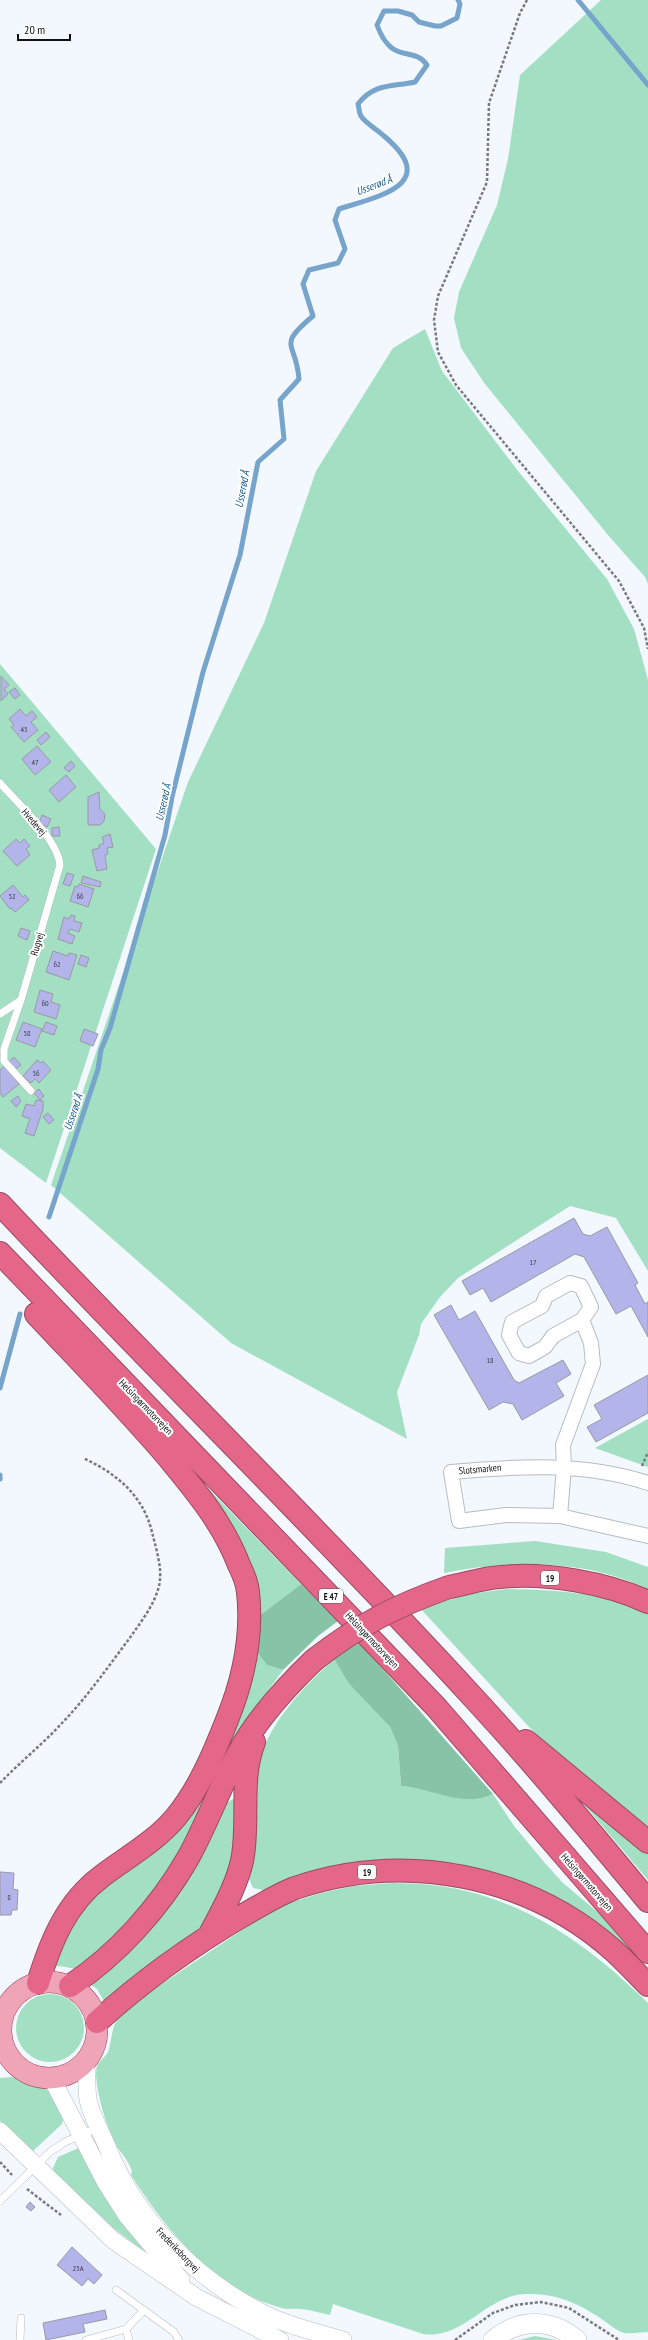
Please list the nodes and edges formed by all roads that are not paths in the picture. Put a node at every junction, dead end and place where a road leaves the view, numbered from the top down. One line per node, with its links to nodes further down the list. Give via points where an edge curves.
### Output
1 (0, 783): 2 (lane, Hvedevej, via 51,842 59,854)
2 (60, 865): 3 (lane, Rugvej)
3 (21, 1000): 4 (lane); 5 (lane, Rugvej)
4 (0, 1014)
5 (2, 1046): 6 (lane, via 4,1061)
6 (31, 1090)
7 (0, 1204): 16 (highway)
8 (0, 1253): 21 (highway, Helsingørmotorvejen / E 47, via 436,1707)
9 (0, 1273): 22 (highway, via 141,1426 198,1493 221,1525 236,1555 248,1591 247,1662 218,1743 193,1794 176,1818 158,1835 101,1877 76,1901 61,1922 49,1946)
10 (582, 1320): 10 (street, via 553,1336 545,1347 529,1356 519,1353 509,1335 512,1322 542,1306 546,1296 570,1284 580,1286 591,1307); 11 (street, via 591,1343 593,1364 563,1445)
11 (564, 1467): 12 (street, Slotsmarken); 13 (street); 13 (street, Slotsmarken, via 519,1466 451,1472 459,1522 506,1515)
12 (648, 1483)
13 (560, 1516): 14 (street, Slotsmarken)
14 (648, 1536)
15 (648, 1602): 17 (highway, 19, bridge, via 591,1584 547,1578 501,1577 449,1587 373,1618 343,1637 284,1689)
16 (471, 1695): 18 (highway); 19 (highway)
17 (263, 1717): 20 (highway, via 247,1770 242,1860 233,1889); 24 (highway, 19, via 240,1751 194,1846 168,1889 111,1956)
18 (648, 1842)
19 (648, 1901)
20 (210, 1934): 23 (highway, 19, via 294,1889 337,1876 378,1871 424,1870 468,1877 505,1888 546,1905 614,1951); 25 (highway, 19, via 118,2003)
21 (648, 1952)
22 (38, 1983): 24 (main road, via 55,1982); 26 (main road, via 23,1989 11,2000 3,2014)
23 (648, 1985)
24 (70, 1986): 25 (main road, via 83,1995 92,2008)
25 (97, 2022): 27 (main road, via 98,2037 94,2051)
26 (0, 2031): 28 (main road, via 9,2057)
27 (85, 2063): 29 (main road, via 76,2071); 30 (street, Frederiksborgvej, via 88,2100)
28 (9, 2069): 29 (main road)
29 (52, 2079): 32 (street, Frederiksborgvej)
30 (99, 2126): 32 (lane); 45 (street, Frederiksborgvej, via 114,2164 135,2199 164,2238 196,2270 231,2297 272,2318)
31 (0, 2131): 33 (street, Frederiksborgvej)
32 (83, 2134): 33 (lane, via 59,2145); 36 (street, Frederiksborgvej, via 106,2183 126,2216)
33 (36, 2165): 34 (lane); 36 (street, Frederiksborgvej, via 114,2241)
34 (0, 2201)
35 (116, 2290): 37 (lane)
36 (196, 2296): 44 (street, Frederiksborgvej)
37 (144, 2310): 39 (lane); 43 (lane, via 174,2332)
38 (21, 2318): 40 (lane)
39 (126, 2329): 41 (lane); 42 (lane)
40 (20, 2340)
41 (86, 2340)
42 (129, 2340)
43 (179, 2340)
44 (280, 2340)
45 (343, 2340)
46 (493, 2340): 47 (main road, via 517,2325 534,2323 551,2325)
47 (577, 2340)

